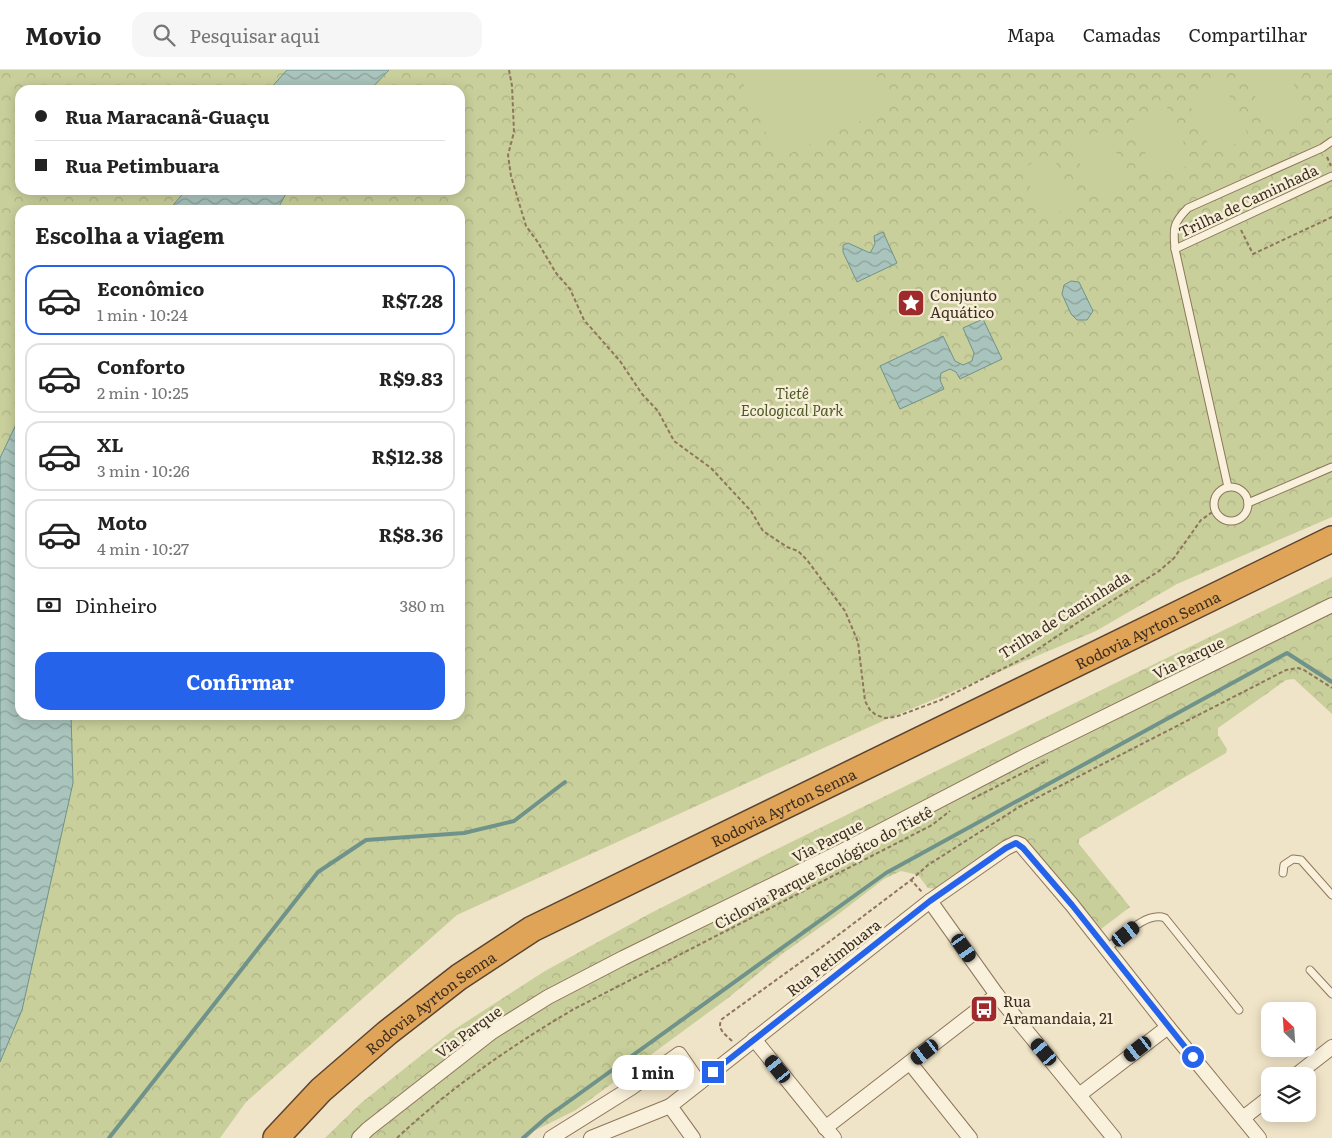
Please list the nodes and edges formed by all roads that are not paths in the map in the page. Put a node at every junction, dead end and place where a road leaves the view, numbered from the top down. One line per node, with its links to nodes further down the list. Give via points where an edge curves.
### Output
1 (1332, 141): 3 (lane, Trilha de Caminhada, via 1188,208 1173,230)
2 (1332, 176): 3 (lane, Trilha de Caminhada)
3 (1175, 249): 5 (lane, Trilha de Caminhada)
4 (1332, 466): 6 (lane)
5 (1228, 487): 6 (lane, via 1238,488); 6 (lane, via 1219,492 1214,501 1214,511 1223,520 1235,521 1245,515)
6 (1248, 503)
7 (1332, 539): 28 (highway, Rodovia Ayrton Senna, via 532,929 459,977 387,1033 321,1090)
8 (1332, 605): 29 (street, Via Parque, via 548,997 492,1032)
9 (1283, 873): 10 (lane, via 1284,866 1294,859 1301,860)
10 (1332, 895)
11 (930, 901): 12 (street, Rua Petimbuara, via 1016,843 1072,905); 14 (street); 18 (street, Rua Petimbuara)
12 (1106, 949): 16 (lane, via 1147,918 1165,918); 17 (street)
13 (1310, 970): 15 (lane)
14 (997, 994): 20 (street); 23 (street)
15 (1332, 994)
16 (1239, 1010)
17 (1168, 1026): 23 (street); 26 (street)
18 (754, 1039): 22 (street, Rua Petimbuara); 27 (street)
19 (1332, 1047): 21 (street)
20 (910, 1063): 27 (street); 33 (street)
21 (1307, 1067)
22 (699, 1083): 25 (street, Rua Petimbuara); 30 (street, via 679,1054)
23 (1079, 1095): 34 (street)
24 (1261, 1103): 26 (street)
25 (670, 1106): 31 (street, Rua Petimbuara); 32 (street)
26 (1243, 1118): 35 (street)
27 (829, 1133)
28 (276, 1138)
29 (358, 1138)
30 (551, 1138)
31 (592, 1138)
32 (693, 1138)
33 (970, 1138)
34 (1114, 1138)
35 (1259, 1138)

